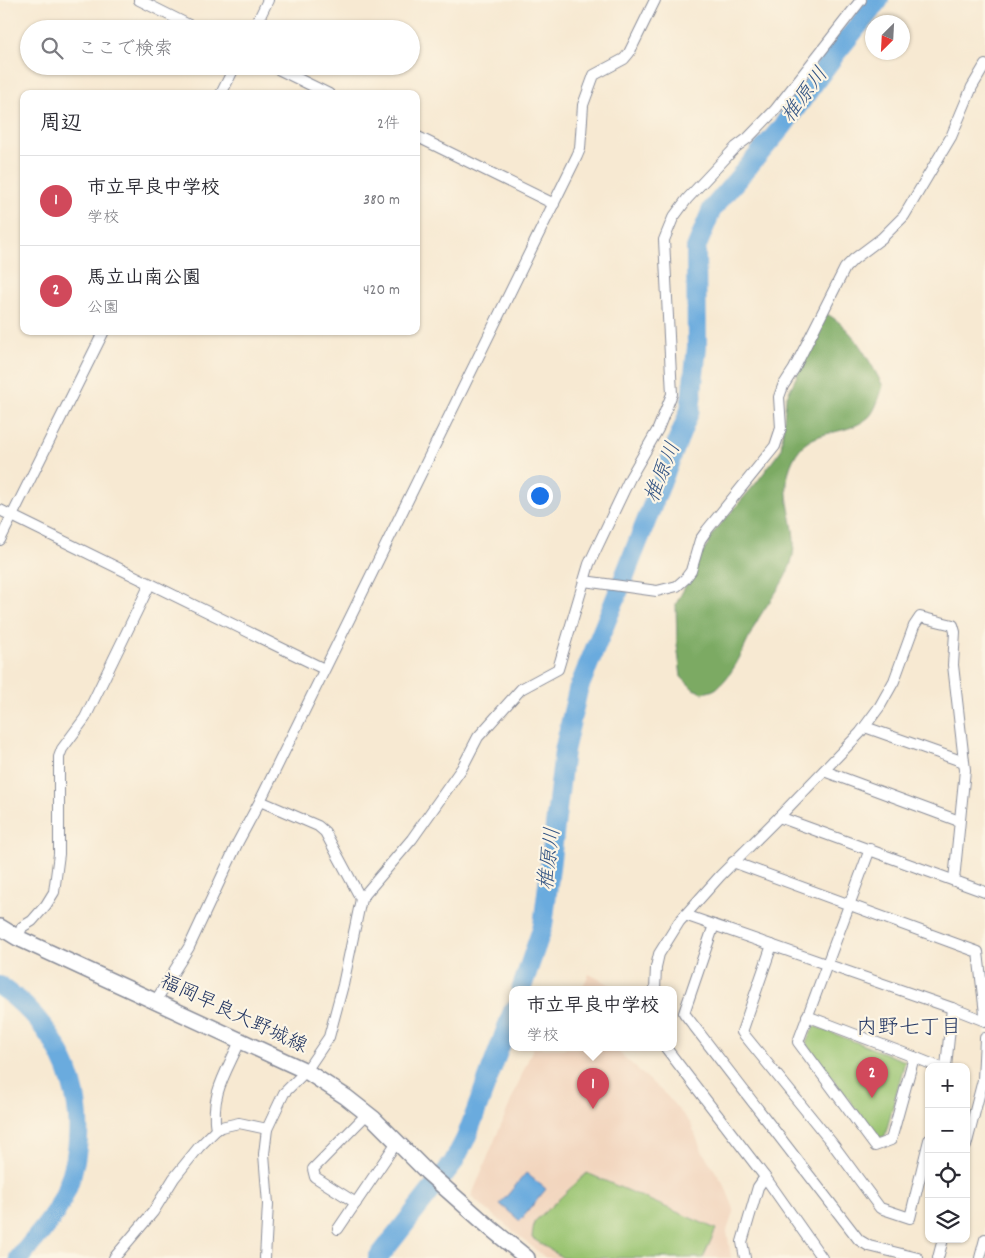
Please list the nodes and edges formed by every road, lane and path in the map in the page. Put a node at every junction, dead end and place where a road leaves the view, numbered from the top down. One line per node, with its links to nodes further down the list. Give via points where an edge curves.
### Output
1 (139, 0): 5 (street)
2 (268, 0): 6 (street)
3 (654, 0): 13 (street, via 629,53 594,75 583,106 580,149)
4 (861, 0): 18 (street, via 775,110 736,147 673,218 664,240 672,394 658,429 630,478 589,564)
5 (179, 20)
6 (258, 20)
7 (985, 65): 18 (street, via 951,138 904,216 845,268 783,386 779,397 781,428 775,446 706,530 685,580 667,589 648,590)
8 (231, 75): 10 (street)
9 (290, 75): 11 (street)
10 (224, 90)
11 (321, 90)
12 (420, 138): 13 (street)
13 (554, 204): 20 (street)
14 (102, 335): 16 (street)
15 (0, 510): 16 (street)
16 (12, 516): 17 (street); 19 (street)
17 (0, 540)
18 (584, 581): 31 (street, via 558,669 521,689 478,737 462,768 412,839)
19 (150, 584): 20 (street); 36 (street, via 85,718 59,757 59,854 54,892 32,921 22,927)
20 (324, 669): 24 (street)
21 (865, 727): 22 (street); 22 (street, via 894,681 920,617 953,625 953,665); 23 (street)
22 (964, 762): 26 (street)
23 (824, 771): 25 (street); 26 (street)
24 (260, 801): 31 (street, via 325,832); 40 (street, via 189,947)
25 (779, 817): 27 (street); 28 (street)
26 (959, 821): 29 (street)
27 (870, 849): 29 (street); 32 (street)
28 (733, 862): 32 (street); 33 (street)
29 (954, 880): 30 (street)
30 (985, 892)
31 (361, 899): 51 (street, via 329,1037)
32 (849, 905): 38 (street); 42 (street, via 978,952)
33 (685, 915): 34 (street); 39 (street, via 659,954)
34 (714, 925): 37 (street); 68 (street, via 684,1013 859,1240 869,1246)
35 (0, 928): 36 (main road, 福岡早良大野城線)
36 (18, 938): 40 (main road, 福岡早良大野城線)
37 (772, 945): 38 (street); 57 (street, via 742,1032 832,1142 880,1208 910,1218)
38 (827, 964): 41 (street); 43 (street)
39 (655, 986)
40 (156, 1002): 46 (main road, 福岡早良大野城線)
41 (952, 1008): 44 (street); 50 (street)
42 (985, 1014)
43 (808, 1016): 48 (street); 48 (street, via 798,1042 875,1146 891,1140)
44 (985, 1021)
45 (985, 1038): 55 (street, via 983,1080)
46 (240, 1041): 51 (main road, 福岡早良大野城線); 54 (street, via 223,1076 214,1106)
47 (668, 1051): 58 (street)
48 (914, 1057): 49 (street)
49 (929, 1063)
50 (946, 1063)
51 (306, 1071): 52 (main road, 福岡早良大野城線); 53 (street, via 284,1093)
52 (367, 1114): 56 (main road, 福岡早良大野城線); 59 (street, via 313,1169 315,1177)
53 (267, 1129): 54 (street, via 239,1123); 64 (street, via 264,1141 268,1204)
54 (216, 1130): 63 (street, via 180,1170 153,1212)
55 (970, 1130)
56 (397, 1142): 59 (street); 65 (main road, 福岡早良大野城線)
57 (926, 1153)
58 (765, 1177): 66 (street, via 758,1187 742,1242); 67 (street)
59 (356, 1203): 60 (street)
60 (338, 1229)
61 (985, 1239): 70 (street)
62 (942, 1243): 69 (street)
63 (114, 1258)
64 (265, 1258)
65 (527, 1258)
66 (745, 1258)
67 (822, 1258)
68 (918, 1258)
69 (938, 1258)
70 (980, 1258)

